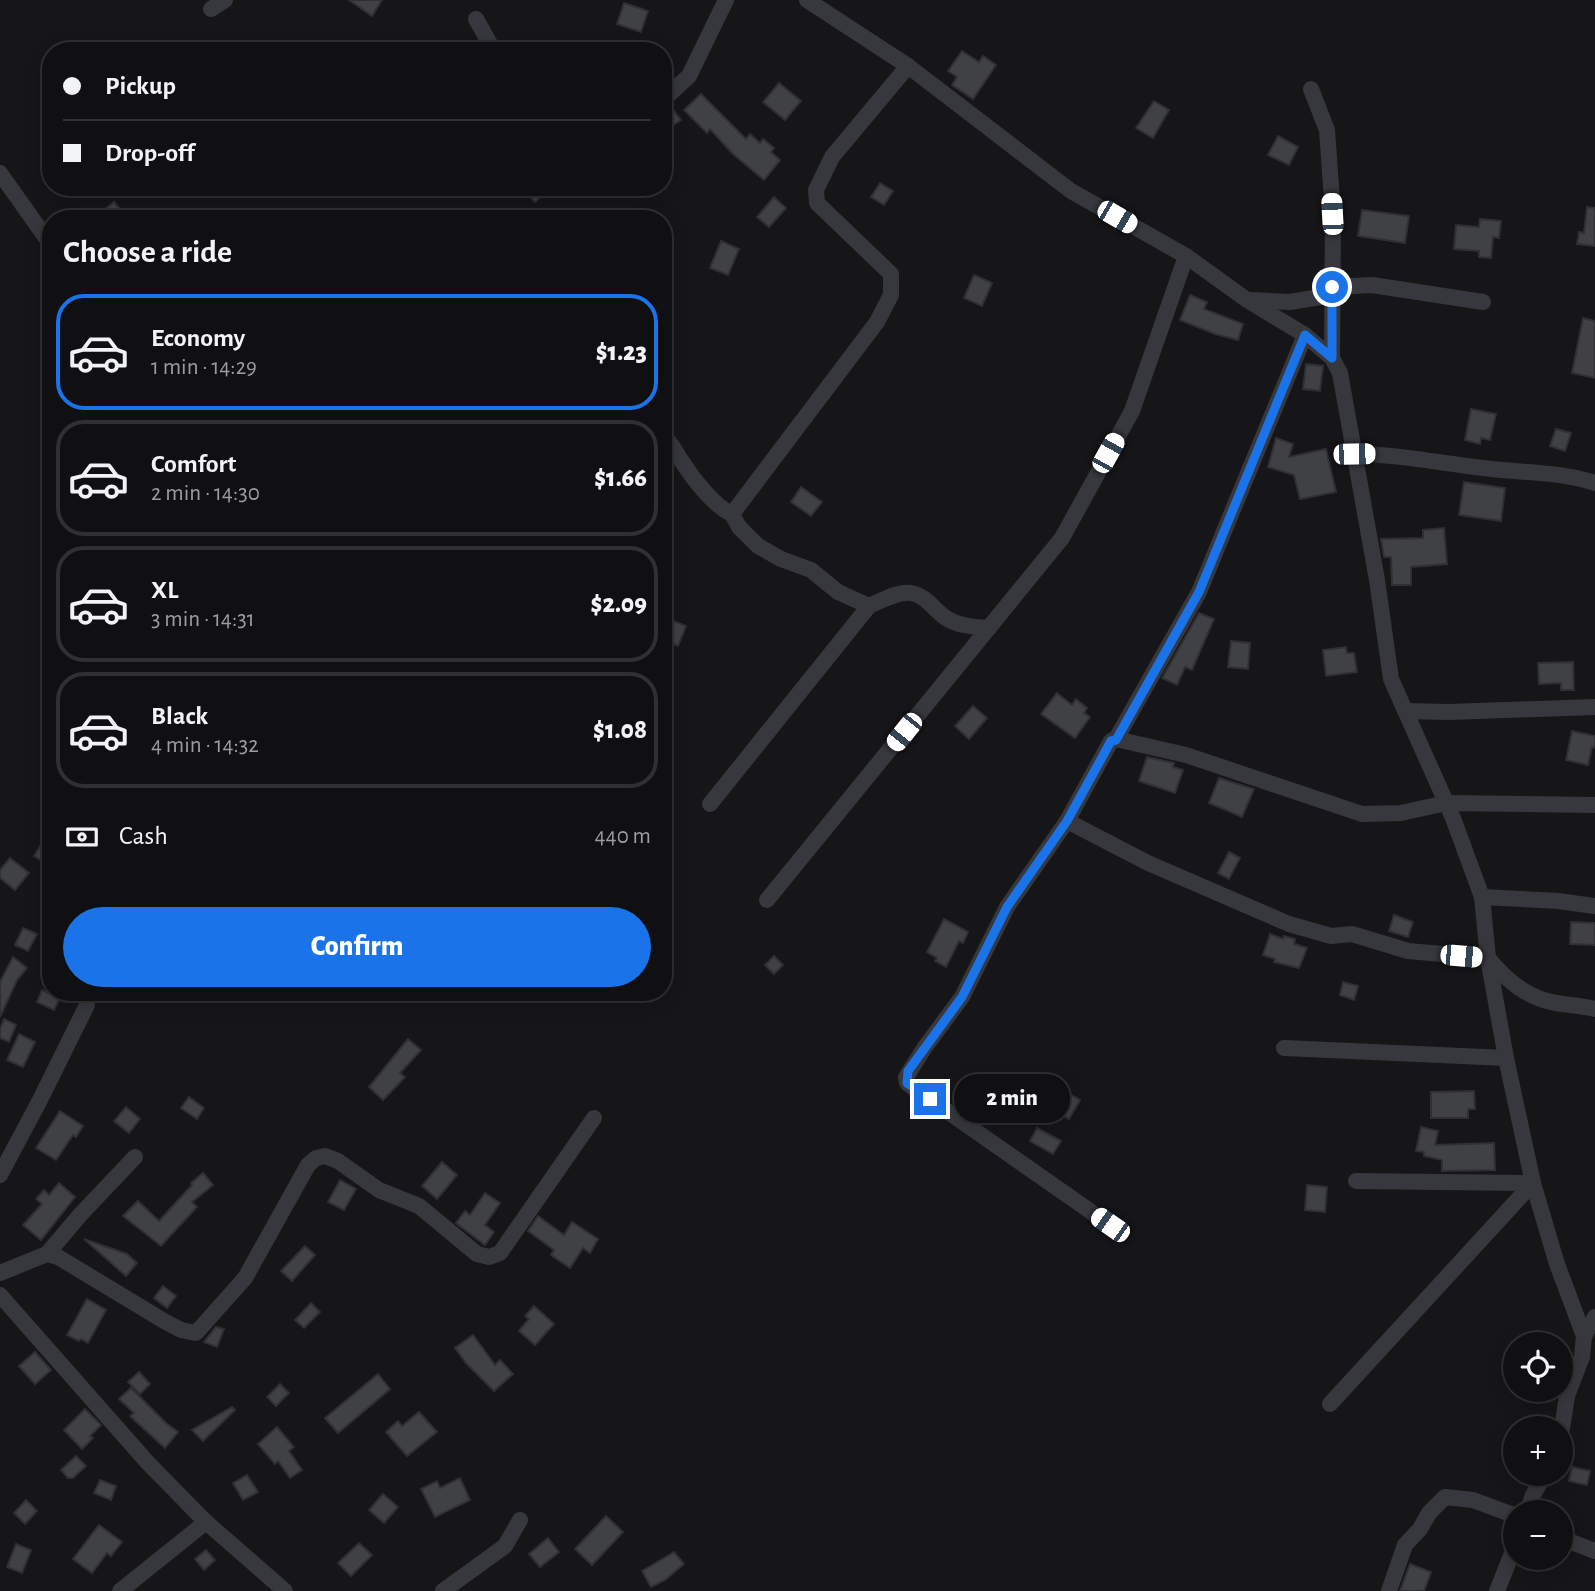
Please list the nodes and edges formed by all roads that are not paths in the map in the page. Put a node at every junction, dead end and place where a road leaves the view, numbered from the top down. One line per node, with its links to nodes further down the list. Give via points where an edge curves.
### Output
1 (726, 0): 7 (street, via 689,76)
2 (807, 0): 5 (street)
3 (476, 19): 4 (street)
4 (489, 42)
5 (908, 66): 10 (street, via 1072,191); 19 (street, via 832,157 816,190 817,203 891,274 891,295 877,322)
6 (1311, 89): 11 (street, via 1327,130)
7 (672, 92)
8 (0, 173): 9 (street)
9 (42, 232)
10 (1186, 256): 12 (street); 21 (street, via 1132,411 1062,538)
11 (1332, 291): 12 (street, via 1290,302); 13 (street, via 1372,285); 15 (street)
12 (1247, 300): 14 (street)
13 (1483, 302)
14 (1305, 335): 15 (street); 24 (street, via 1199,592)
15 (1332, 358): 17 (street, via 1340,373)
16 (672, 446): 19 (street, via 722,510)
17 (1354, 454): 18 (street, via 1387,454); 23 (street, via 1391,679)
18 (1594, 481)
19 (732, 514): 20 (street, via 758,546 811,570 838,592)
20 (869, 606): 21 (street, via 909,593 927,600 947,620); 26 (street)
21 (989, 628): 30 (street)
22 (1595, 707): 23 (street)
23 (1405, 711): 25 (street)
24 (1116, 740): 25 (street, via 1186,755 1362,814 1401,813); 28 (street, via 1111,741)
25 (1446, 803): 27 (street); 29 (street)
26 (710, 804)
27 (1595, 806)
28 (1067, 821): 32 (street, via 1147,863 1289,924 1331,936 1352,934 1408,951); 42 (street, via 1007,907 962,997 906,1077 907,1083)
29 (1482, 897): 31 (street); 32 (street)
30 (767, 900)
31 (1595, 906)
32 (1488, 958): 34 (street, via 1507,981 1535,997); 36 (street)
33 (87, 1005): 39 (street)
34 (1595, 1009)
35 (1284, 1048): 36 (street)
36 (1506, 1058): 41 (street)
37 (594, 1118): 43 (street, via 500,1253 489,1257 477,1254 419,1206 379,1190 338,1161 316,1158 245,1278 196,1333 181,1331)
38 (135, 1157): 43 (street)
39 (0, 1175)
40 (1356, 1181): 41 (street)
41 (1533, 1184): 47 (street); 48 (street)
42 (1110, 1225)
43 (47, 1254): 44 (street)
44 (0, 1273)
45 (0, 1295): 52 (street)
46 (1595, 1317): 47 (street)
47 (1584, 1336): 49 (street)
48 (1330, 1404)
49 (1564, 1416)
50 (1503, 1511): 59 (street, via 1473,1500 1445,1497 1405,1545)
51 (520, 1520): 58 (street, via 505,1546)
52 (206, 1522): 56 (street); 57 (street)
53 (1573, 1543): 54 (street)
54 (1595, 1551)
55 (1505, 1570): 60 (street)
56 (120, 1591)
57 (285, 1591)
58 (443, 1591)
59 (1389, 1591)
60 (1497, 1591)

